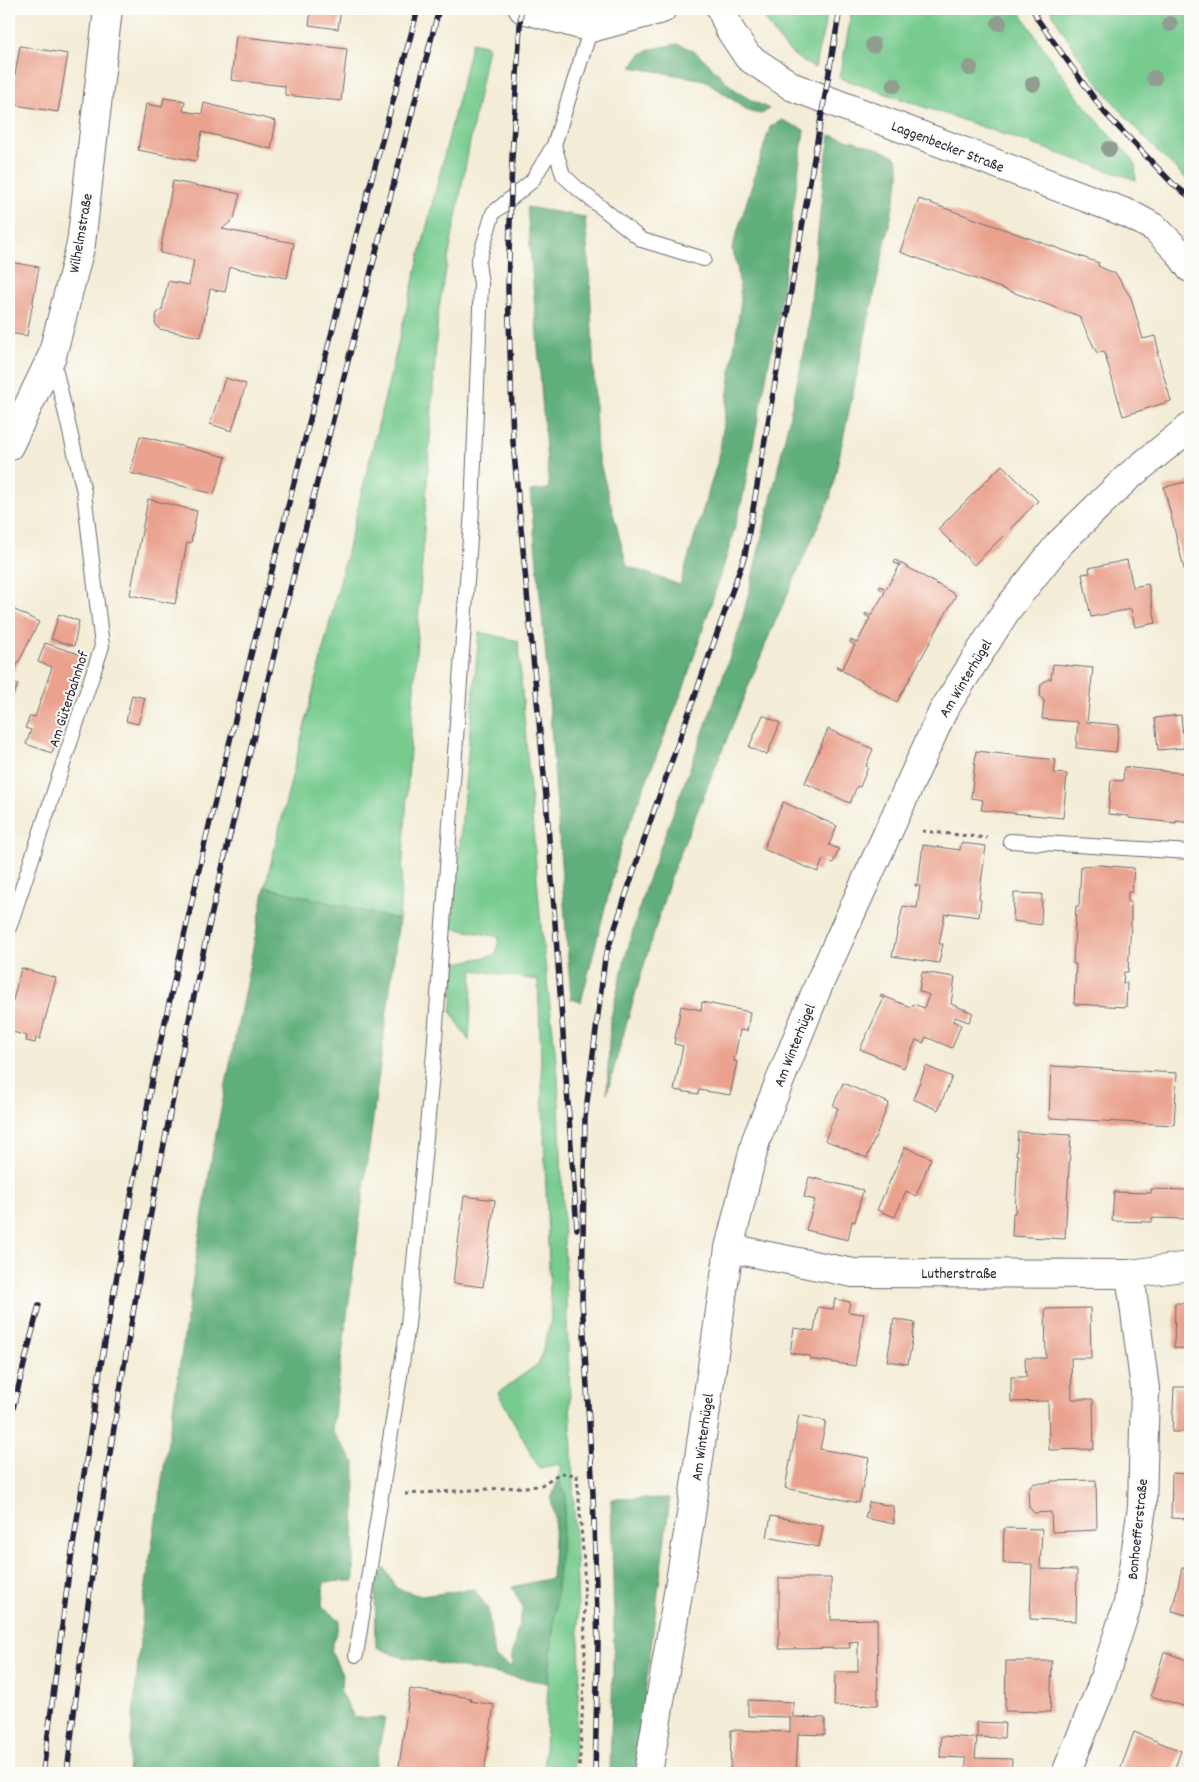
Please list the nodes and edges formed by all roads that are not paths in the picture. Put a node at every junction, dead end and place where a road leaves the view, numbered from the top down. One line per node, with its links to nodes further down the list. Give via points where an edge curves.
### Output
1 (108, 9): 9 (street, Wilhelmstraße, via 81,244)
2 (523, 9): 5 (street)
3 (662, 9): 5 (street)
4 (722, 9): 8 (street, Laggenbecker Straße, via 730,30 748,57 793,87 1130,214 1154,228)
5 (591, 28): 6 (lane)
6 (554, 145): 7 (lane, via 563,175 642,240); 18 (lane, via 532,181 493,213 478,263 481,284 472,510 434,1053 408,1325)
7 (704, 259)
8 (1190, 268)
9 (52, 356): 11 (street, Wilhelmstraße); 14 (lane, Am Güterbahnhof, via 84,492 102,646)
10 (1190, 428): 15 (street, Am Winterhügel, via 1128,477 1059,544 1006,611 943,711 819,984 756,1140)
11 (9, 446)
12 (1010, 840): 13 (lane)
13 (1190, 852)
14 (9, 928)
15 (729, 1248): 17 (street, Lutherstraße, via 853,1273); 19 (street, Am Winterhügel, via 690,1521)
16 (1190, 1266): 17 (street, Lutherstraße)
17 (1130, 1274): 20 (street, Bonhoefferstraße, via 1145,1389 1142,1507 1128,1603 1100,1690)
18 (356, 1654)
19 (648, 1773)
20 (1066, 1773)

